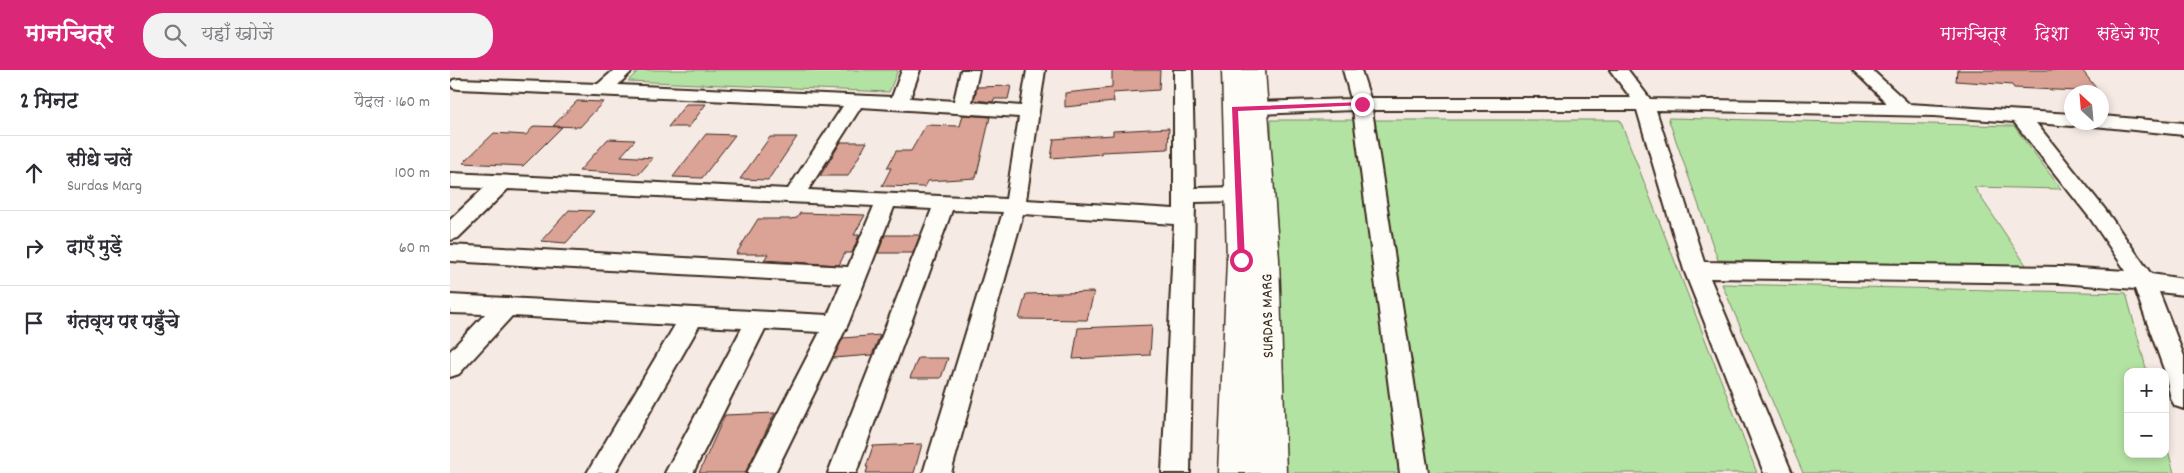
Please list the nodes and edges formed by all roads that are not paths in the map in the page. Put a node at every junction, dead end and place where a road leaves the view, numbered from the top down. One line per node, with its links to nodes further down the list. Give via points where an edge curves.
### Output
1 (476, 70): 12 (street)
2 (624, 70): 13 (street)
3 (911, 70): 15 (street)
4 (970, 70): 18 (street)
5 (1036, 70): 21 (street)
6 (1183, 70): 33 (street)
7 (1233, 70): 19 (main road, SURDAS MARG)
8 (1254, 70): 19 (main road, SURDAS MARG)
9 (1352, 70): 16 (street)
10 (1619, 70): 17 (street)
11 (1862, 70): 20 (street)
12 (454, 87): 13 (street)
13 (602, 91): 14 (street)
14 (856, 101): 15 (street); 29 (street)
15 (899, 103): 18 (street)
16 (1362, 104): 17 (street); 19 (street); 55 (street)
17 (1645, 104): 20 (street); 36 (street)
18 (962, 107): 21 (street)
19 (1246, 109): 28 (main road, SURDAS MARG); 54 (main road, SURDAS MARG, via 1265,259)
20 (1904, 109): 22 (street)
21 (1031, 112): 32 (street)
22 (2020, 116): 23 (street); 38 (street, via 2097,214)
23 (2064, 119)
24 (2109, 123): 25 (street)
25 (2184, 129)
26 (450, 180): 27 (street)
27 (503, 182): 29 (street); 34 (street)
28 (1239, 194): 33 (street); 53 (main road, SURDAS MARG, via 1241,260)
29 (794, 195): 30 (street)
30 (887, 200): 31 (street); 37 (street)
31 (945, 202): 32 (street); 50 (street)
32 (1015, 206): 33 (street); 51 (street)
33 (1185, 206): 52 (street)
34 (450, 232)
35 (450, 253): 37 (street)
36 (1694, 270): 38 (street, via 2061,275); 56 (street)
37 (856, 276): 44 (street)
38 (2144, 281): 39 (street); 46 (street)
39 (2184, 288)
40 (450, 304): 41 (street)
41 (505, 308): 42 (street); 45 (street)
42 (692, 317): 43 (street); 47 (street)
43 (758, 320): 44 (street); 48 (street)
44 (836, 324): 49 (street)
45 (450, 367)
46 (2184, 399)
47 (601, 473)
48 (679, 473)
49 (762, 473)
50 (842, 473)
51 (937, 473)
52 (1176, 473)
53 (1235, 473)
54 (1268, 473)
55 (1414, 473)
56 (1778, 473)

